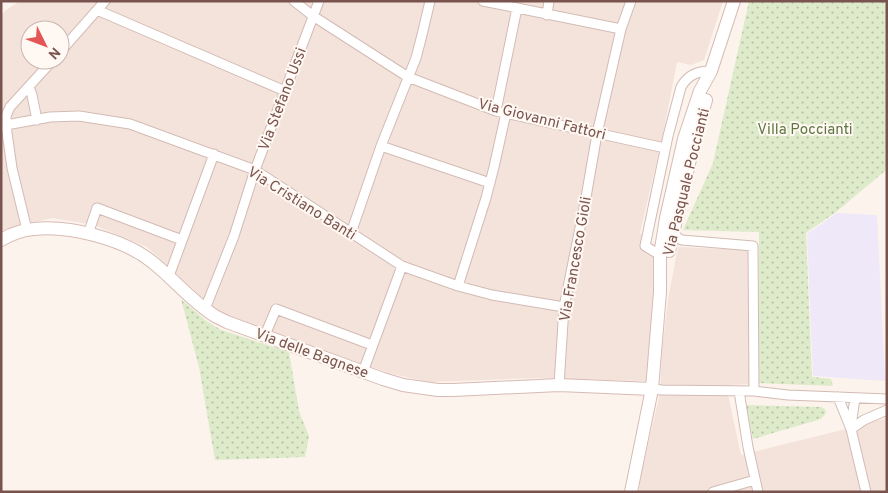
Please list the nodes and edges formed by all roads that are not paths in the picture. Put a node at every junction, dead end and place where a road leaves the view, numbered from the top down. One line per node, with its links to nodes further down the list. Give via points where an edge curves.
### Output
1 (105, 1): 10 (street)
2 (294, 1): 12 (street, Via Giovanni Fattori)
3 (319, 1): 12 (street, Via Stefano Ussi)
4 (430, 1): 17 (street)
5 (483, 1): 9 (street)
6 (550, 1): 11 (street)
7 (631, 1): 13 (street, Via Francesco Gioli)
8 (734, 1): 16 (main road, Via Pasquale Poccianti)
9 (516, 8): 11 (street); 20 (street)
10 (97, 10): 14 (street); 19 (street)
11 (547, 14): 13 (street)
12 (313, 16): 17 (street, Via Giovanni Fattori); 19 (street, Via Stefano Ussi)
13 (620, 29): 24 (street, Via Francesco Gioli)
14 (70, 41)
15 (44, 70): 18 (street)
16 (711, 71): 26 (street, via 697,72 682,84); 31 (main road, Via Pasquale Poccianti, via 700,91 684,139)
17 (408, 77): 20 (street, Via Giovanni Fattori); 25 (street)
18 (29, 86): 22 (street); 23 (street, via 10,107)
19 (284, 91): 28 (street, Via Stefano Ussi)
20 (496, 111): 21 (street, Via Giovanni Fattori)
21 (506, 113): 24 (street, Via Giovanni Fattori); 29 (street)
22 (37, 120): 23 (street, Via Cristiano Banti); 27 (street, Via Cristiano Banti, via 79,116 130,124)
23 (4, 126): 32 (street)
24 (597, 134): 26 (street, Via Giovanni Fattori); 43 (street, Via Francesco Gioli)
25 (381, 146): 29 (street); 33 (street)
26 (665, 148): 30 (street)
27 (214, 154): 28 (street, Via Cristiano Banti); 37 (street)
28 (255, 170): 33 (street, Via Cristiano Banti); 44 (street, Via Stefano Ussi)
29 (490, 183): 41 (street)
30 (656, 199): 31 (street); 38 (street, via 645,246)
31 (676, 201): 34 (main road, Via Pasquale Poccianti); 38 (main road, Via Pasquale Poccianti, via 665,224)
32 (27, 230): 35 (main road, Via delle Bagnese, via 52,228); 36 (main road, Via delle Bagnese)
33 (351, 233): 39 (street, Via Cristiano Banti)
34 (673, 233): 42 (main road, Via Pasquale Poccianti); 51 (street, via 682,240 753,246)
35 (88, 234): 37 (street, via 97,208); 40 (main road, Via delle Bagnese, via 130,248)
36 (1, 240)
37 (182, 240): 40 (street)
38 (660, 255): 42 (main road, Via Pasquale Poccianti)
39 (402, 266): 41 (street, Via Cristiano Banti); 46 (street)
40 (169, 276): 44 (main road, Via delle Bagnese)
41 (458, 286): 43 (street, Via Cristiano Banti)
42 (660, 292): 49 (main road, Via Pasquale Poccianti)
43 (564, 308): 48 (street, Via Francesco Gioli)
44 (206, 309): 45 (main road, Via delle Bagnese, via 227,322)
45 (265, 335): 46 (street, via 276,309); 47 (main road, Via delle Bagnese)
46 (372, 345): 47 (street)
47 (362, 372): 48 (main road, Via delle Bagnese, via 403,385 438,390)
48 (559, 385): 49 (main road, Via delle Bagnese)
49 (652, 389): 50 (street); 58 (main road, Via Pasquale Poccianti)
50 (739, 391): 51 (street); 57 (street)
51 (754, 391): 52 (street)
52 (838, 397): 53 (street); 56 (street)
53 (854, 398): 54 (street); 56 (street)
54 (887, 399)
55 (887, 410): 56 (street)
56 (851, 429): 61 (street)
57 (755, 480): 59 (street); 60 (street)
58 (631, 492)
59 (713, 492)
60 (758, 492)
61 (866, 492)

